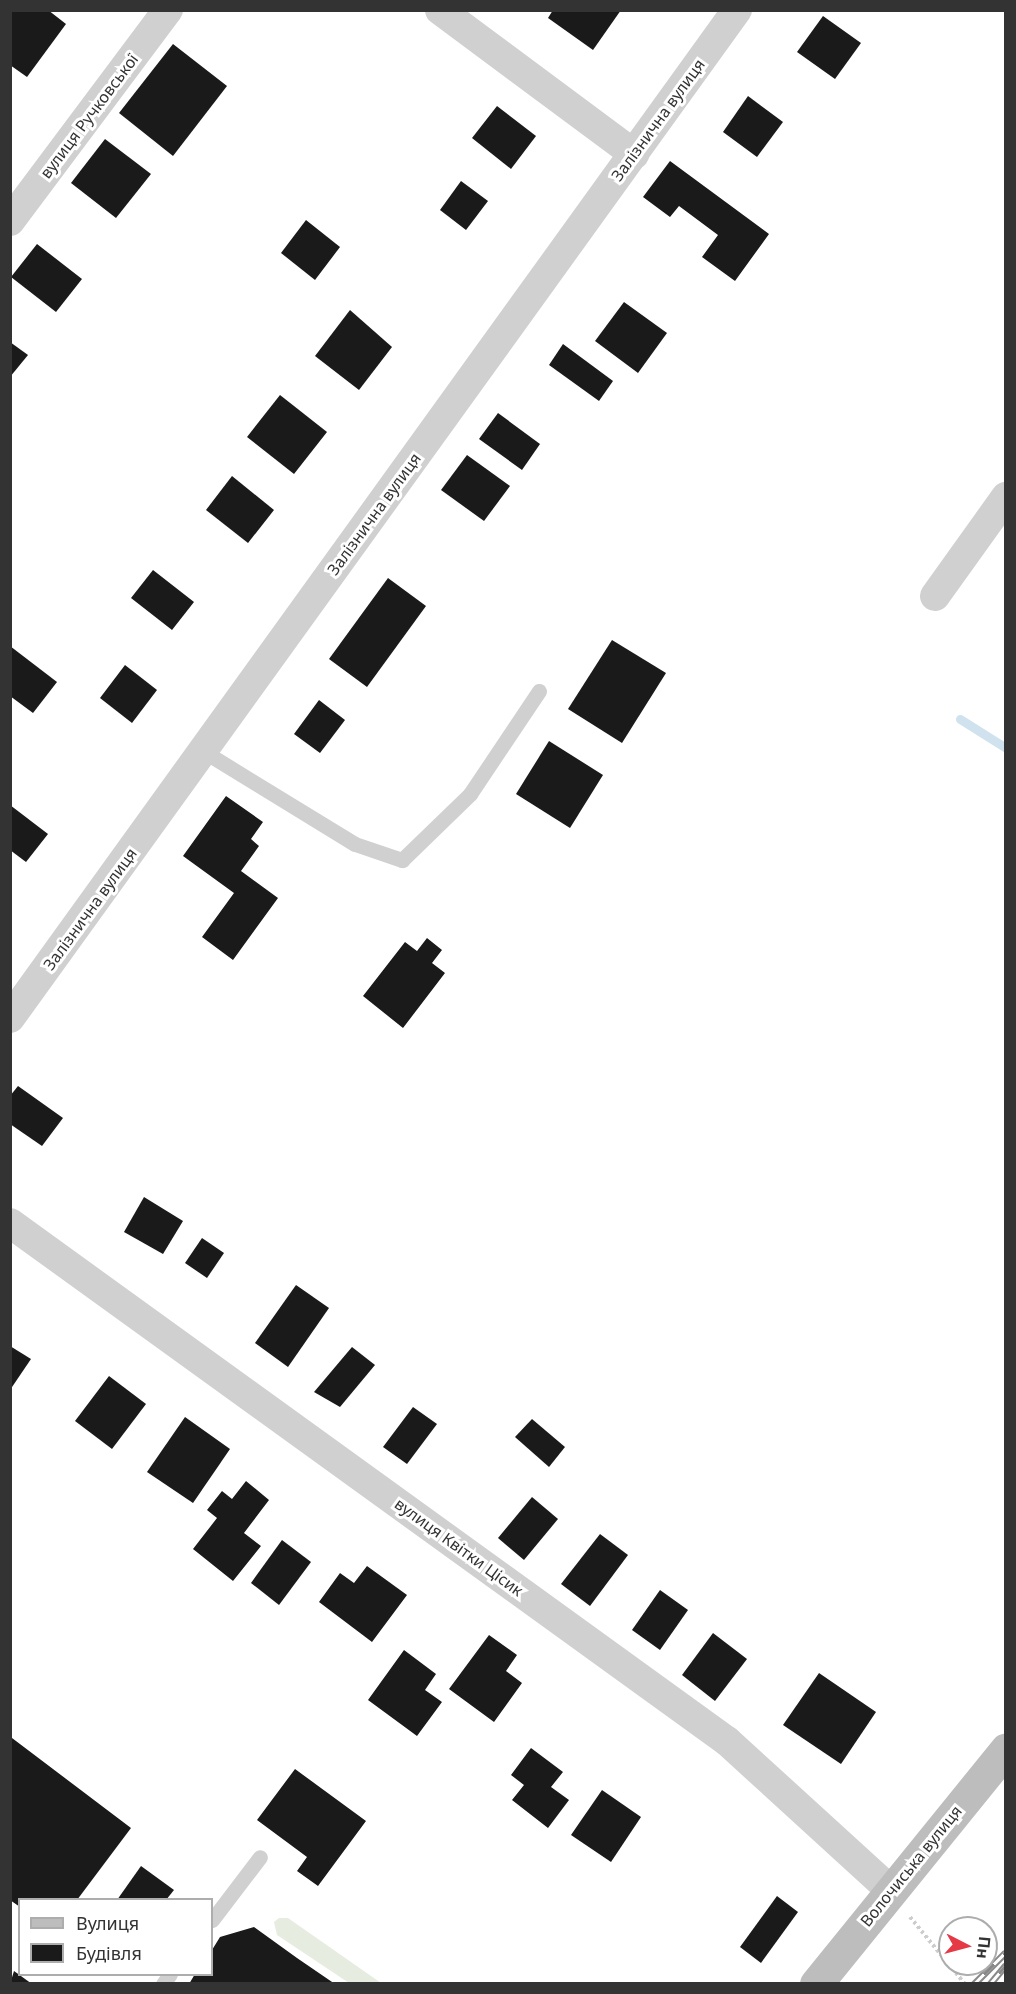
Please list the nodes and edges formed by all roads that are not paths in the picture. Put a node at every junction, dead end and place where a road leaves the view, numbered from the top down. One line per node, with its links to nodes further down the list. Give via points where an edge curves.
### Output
1 (168, 10): 5 (street, вулиця Ручковської)
2 (440, 10): 4 (street)
3 (737, 10): 4 (street, Залізнична вулиця)
4 (634, 154): 9 (street, Залізнична вулиця)
5 (10, 221)
6 (1005, 497): 7 (street)
7 (935, 596)
8 (539, 691): 9 (lane, via 470,794 402,860 355,844)
9 (203, 752): 10 (street, Залізнична вулиця)
10 (10, 1018)
11 (10, 1223): 14 (street, вулиця Квітки Цісик, via 727,1741)
12 (1005, 1749): 14 (main road, Волочиська вулиця)
13 (260, 1857): 15 (lane)
14 (891, 1891): 16 (main road, Волочиська вулиця)
15 (213, 1919)
16 (816, 1983)

